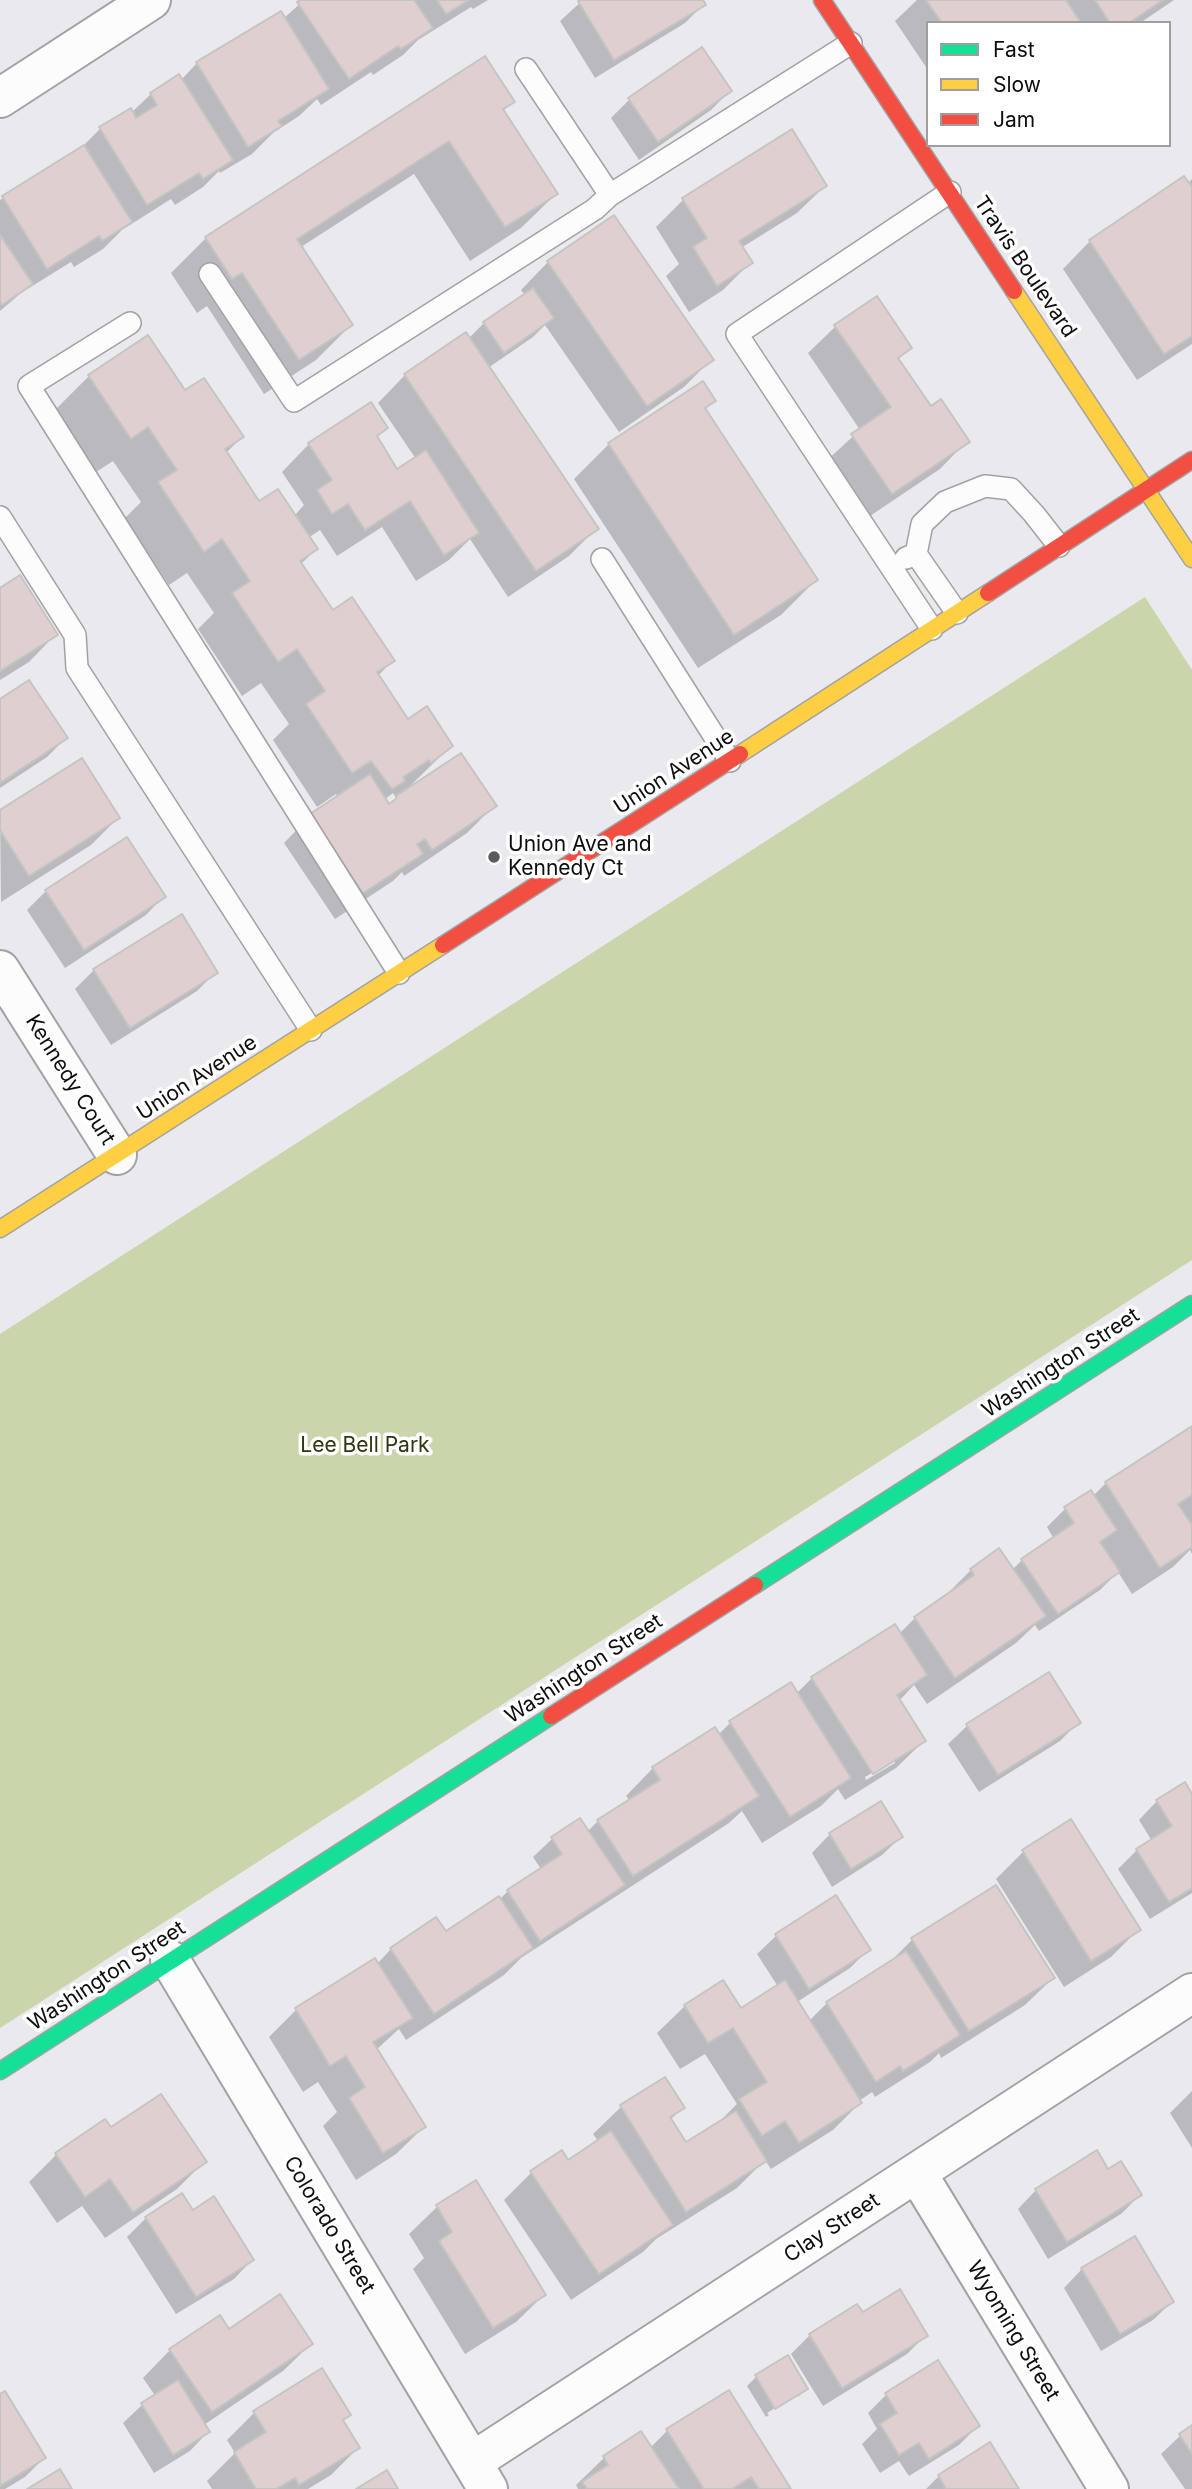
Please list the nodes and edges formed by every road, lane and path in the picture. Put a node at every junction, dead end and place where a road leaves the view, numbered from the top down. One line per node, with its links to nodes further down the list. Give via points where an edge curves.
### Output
1 (151, 0): 5 (street)
2 (822, 0): 3 (street, Travis Boulevard)
3 (851, 43): 6 (street, Travis Boulevard); 7 (lane)
4 (526, 69): 7 (lane)
5 (0, 98)
6 (950, 192): 11 (street, Travis Boulevard); 17 (lane, via 737,334)
7 (610, 195): 8 (lane, via 595,209 294,401)
8 (210, 274)
9 (130, 323): 22 (lane, via 29,386)
10 (1192, 460): 11 (street, Union Avenue)
11 (1147, 489): 13 (street, Union Avenue); 16 (street, Travis Boulevard)
12 (0, 517): 23 (lane, via 75,635 77,668)
13 (1059, 547): 14 (lane, via 1011,489 985,486 945,502 922,524); 18 (street, Union Avenue)
14 (916, 554): 17 (lane); 18 (lane)
15 (602, 559): 20 (lane)
16 (1192, 559)
17 (892, 567): 19 (lane)
18 (957, 613): 19 (street, Union Avenue)
19 (932, 629): 20 (street, Union Avenue)
20 (730, 761): 22 (street, Union Avenue)
21 (0, 970): 24 (street, Kennedy Court)
22 (399, 973): 23 (street, Union Avenue)
23 (311, 1030): 24 (street, Union Avenue)
24 (117, 1155): 25 (street, Union Avenue)
25 (0, 1229)
26 (1192, 1304): 27 (street, Washington Street)
27 (170, 1960): 29 (street, Washington Street); 31 (street, Colorado Street)
28 (1192, 1993): 30 (street, Clay Street)
29 (0, 2071)
30 (917, 2173): 31 (street, Clay Street); 32 (street, Wyoming Street)
31 (480, 2475)
32 (1109, 2489)

